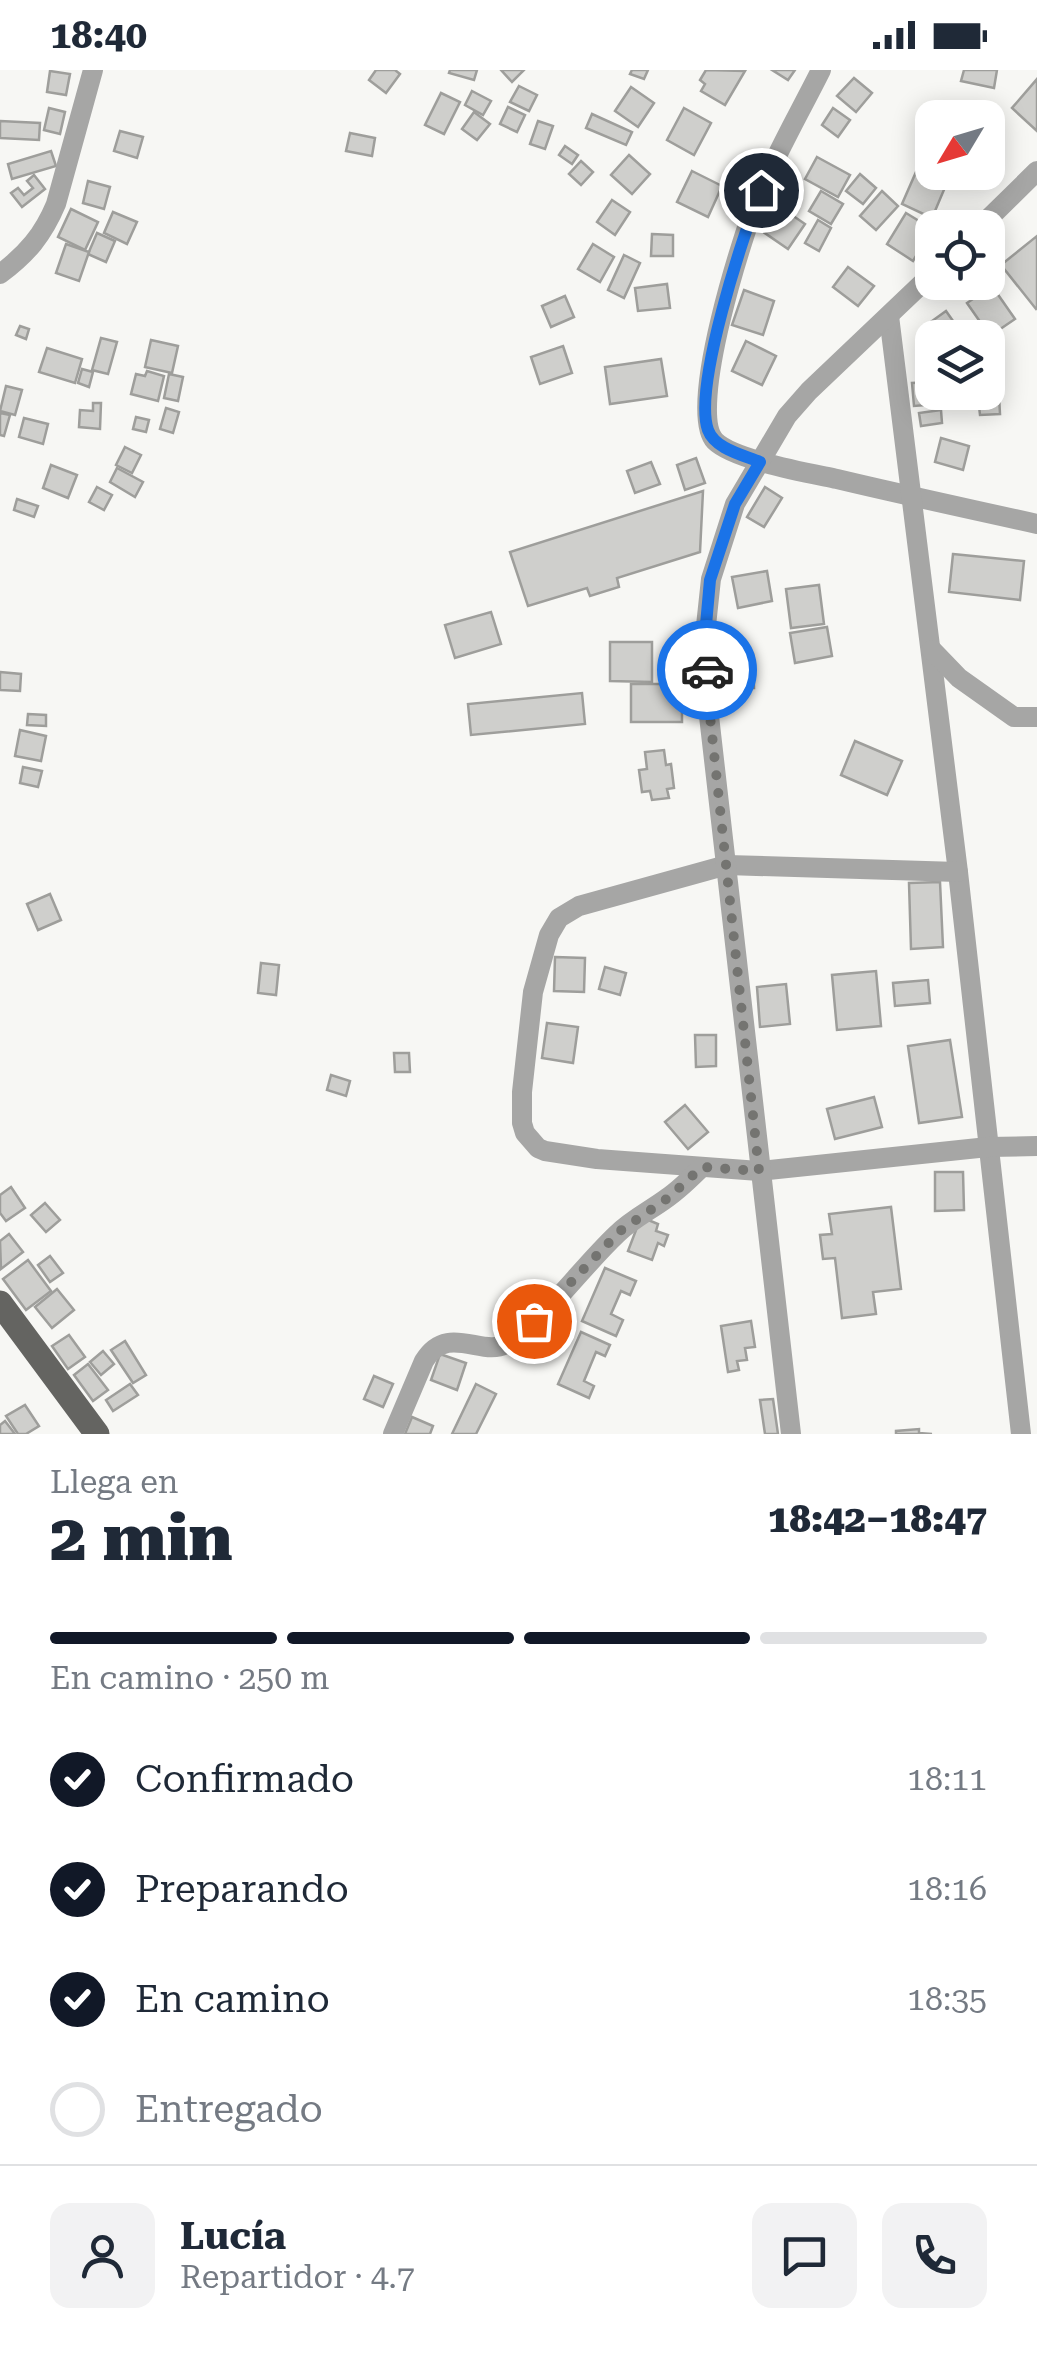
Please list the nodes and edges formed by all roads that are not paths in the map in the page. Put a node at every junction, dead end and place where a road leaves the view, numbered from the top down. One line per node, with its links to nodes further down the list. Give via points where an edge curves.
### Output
1 (93, 70): 5 (street, via 48,224)
2 (821, 70): 8 (street, via 747,226 710,372 708,430 716,442)
3 (1037, 171): 4 (street)
4 (998, 210)
5 (0, 274)
6 (915, 291): 7 (street)
7 (890, 316): 8 (street, via 798,403); 9 (street)
8 (760, 462): 9 (street); 13 (street, via 735,504 710,580 705,636)
9 (913, 497): 10 (street); 11 (street)
10 (1036, 523)
11 (932, 650): 12 (street, via 958,678 1014,717); 14 (street)
12 (1037, 718)
13 (727, 865): 14 (street); 17 (street, via 579,906 559,918 533,992 522,1092 525,1133 545,1151); 18 (street)
14 (958, 872): 16 (street)
15 (1037, 1146): 16 (street)
16 (988, 1147): 18 (street); 23 (street)
17 (702, 1167): 18 (street); 21 (street, via 620,1231 511,1340 502,1346 448,1342 436,1348)
18 (759, 1171): 22 (street)
19 (3, 1314): 20 (main road)
20 (97, 1434)
21 (393, 1434)
22 (790, 1434)
23 (1021, 1434)

